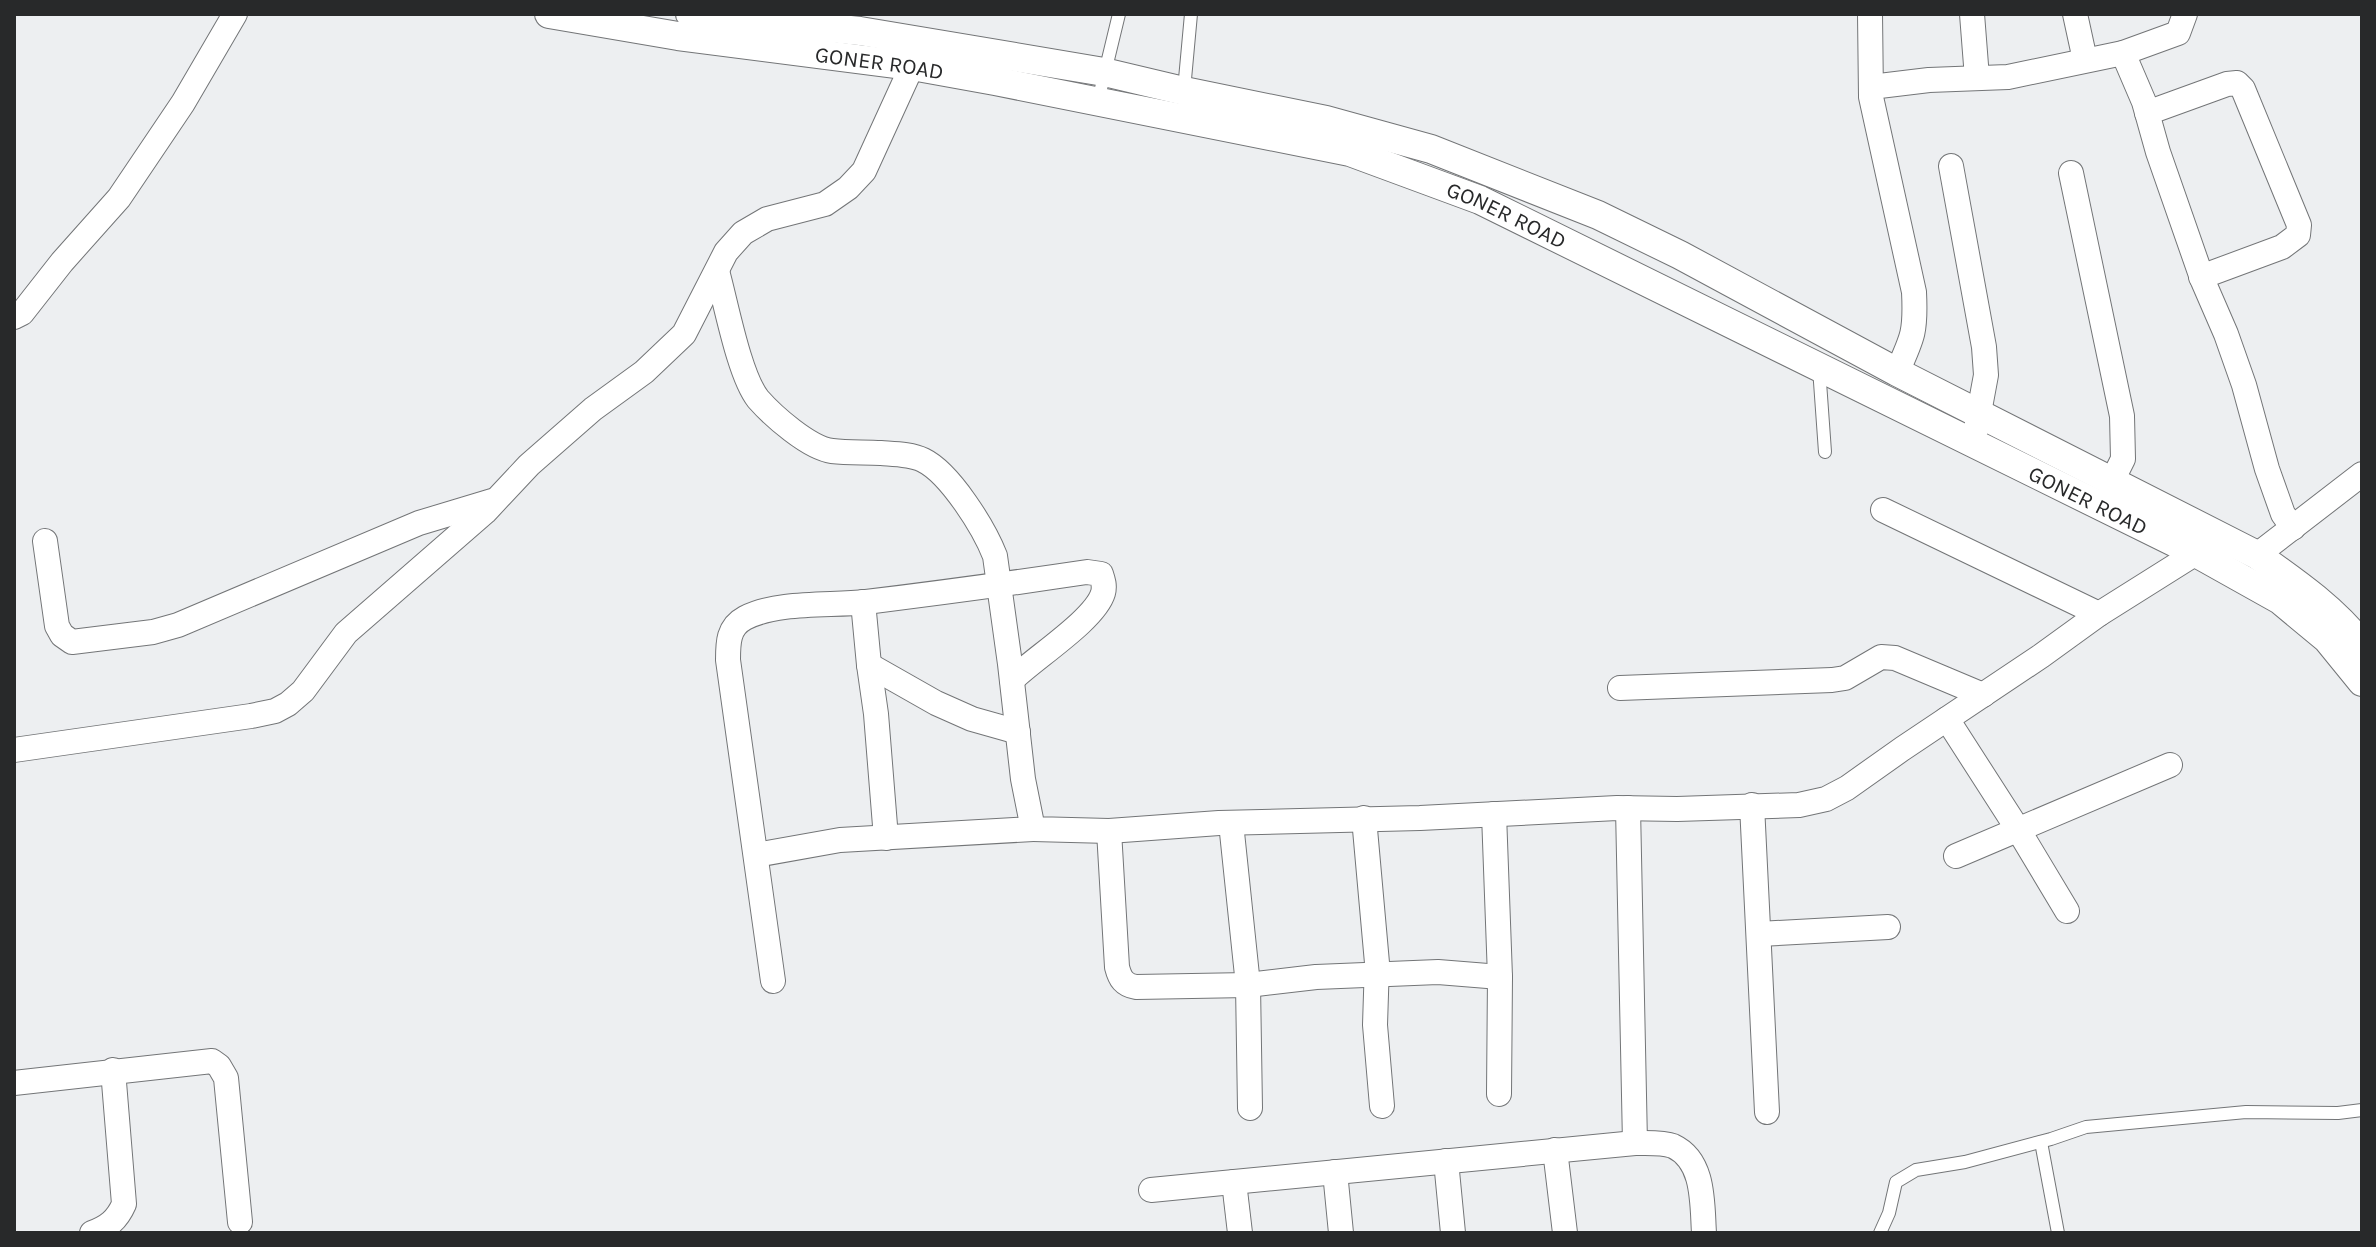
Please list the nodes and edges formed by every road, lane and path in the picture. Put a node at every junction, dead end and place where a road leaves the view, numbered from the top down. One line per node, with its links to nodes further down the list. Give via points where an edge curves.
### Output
1 (235, 14): 25 (street, via 119,198)
2 (549, 14): 9 (street, GONER ROAD)
3 (1119, 14): 13 (lane)
4 (1191, 14): 17 (lane)
5 (1870, 14): 15 (street)
6 (1972, 14): 14 (street)
7 (2075, 14): 11 (street)
8 (2185, 14): 10 (street, via 2178,33)
9 (682, 21): 12 (street, GONER ROAD); 13 (street, GONER ROAD, via 860,31)
10 (2123, 53): 11 (street); 18 (street)
11 (2085, 60): 14 (street, via 2008,77)
12 (912, 66): 16 (street, GONER ROAD); 23 (street, via 864,171 848,188 825,204 767,219 743,233)
13 (1104, 72): 16 (lane); 17 (street, GONER ROAD)
14 (1977, 78): 15 (street)
15 (1871, 87): 27 (street, via 1914,292 1916,323)
16 (1098, 101): 17 (street, GONER ROAD)
17 (1181, 104): 21 (street, GONER ROAD, via 1326,120 1431,149); 22 (street, GONER ROAD, via 1350,152 1480,200)
18 (2147, 113): 24 (street); 24 (street, via 2237,83 2299,225 2298,235 2282,247)
19 (1951, 166): 28 (street, via 1984,347)
20 (2071, 173): 32 (street, via 2122,416 2123,459)
21 (1598, 215): 22 (street); 27 (street, GONER ROAD)
22 (1580, 250): 26 (street, GONER ROAD)
23 (717, 271): 33 (street, via 684,334 529,465); 40 (street, via 744,370 757,397 806,441 830,451 922,459 947,477 989,539)
24 (2201, 277): 35 (street, via 2244,385 2283,514)
25 (14, 317)
26 (1819, 368): 29 (street, GONER ROAD); 30 (lane)
27 (1897, 372): 28 (street, GONER ROAD)
28 (1980, 415): 29 (street); 32 (street, GONER ROAD)
29 (1972, 443): 37 (street, GONER ROAD)
30 (1825, 452)
31 (2362, 474): 35 (street)
32 (2112, 481): 37 (street, GONER ROAD)
33 (498, 499): 36 (street, via 419,523 178,625 72,642 57,626); 51 (street, via 346,633 303,691 275,711)
34 (1883, 510): 42 (street)
35 (2293, 528): 38 (street)
36 (45, 541)
37 (2204, 542): 38 (street, GONER ROAD); 39 (street, GONER ROAD); 42 (street)
38 (2257, 555): 39 (street); 43 (street, GONER ROAD, via 2301,586)
39 (2236, 576): 46 (street, GONER ROAD, via 2280,600 2327,639)
40 (999, 585): 41 (street); 45 (street); 45 (street, via 1087,572 1101,574 1104,582 1091,613)
41 (863, 602): 44 (street); 62 (street, via 771,609 734,625 728,639)
42 (2099, 614): 48 (street)
43 (2362, 645)
44 (869, 665): 50 (street, via 936,703); 61 (street)
45 (1012, 680): 50 (street)
46 (2362, 682)
47 (1620, 688): 48 (street, via 1832,680 1881,657)
48 (1983, 695): 49 (street)
49 (1947, 719): 53 (street, via 1826,799); 60 (street)
50 (1018, 732): 58 (street)
51 (14, 750)
52 (2170, 765): 60 (street)
53 (1752, 805): 54 (street); 66 (street)
54 (1628, 808): 55 (street); 79 (street)
55 (1494, 814): 56 (street); 68 (street)
56 (1364, 818): 57 (street); 67 (street)
57 (1231, 823): 59 (street); 70 (street)
58 (1033, 829): 59 (street); 61 (street)
59 (1109, 831): 70 (street, via 1117,967 1127,985)
60 (2019, 831): 63 (street); 64 (street)
61 (886, 838): 62 (street)
62 (756, 855): 69 (street)
63 (1956, 856)
64 (2067, 911)
65 (1888, 927): 66 (street)
66 (1759, 934): 77 (street)
67 (1377, 975): 68 (street); 70 (street); 74 (street)
68 (1500, 977): 73 (street)
69 (773, 981)
70 (1248, 985): 75 (street)
71 (113, 1070): 72 (street); 85 (street, via 202,1061 219,1066 226,1078); 86 (street, via 124,1204 119,1217)
72 (14, 1083)
73 (1499, 1094)
74 (1382, 1106)
75 (1250, 1108)
76 (2362, 1110): 78 (lane, via 2169,1117 2086,1127)
77 (1767, 1112)
78 (2041, 1142): 92 (lane, via 1902,1176); 93 (lane)
79 (1635, 1143): 80 (street); 91 (street, via 1672,1145 1687,1156 1700,1183)
80 (1555, 1150): 81 (street); 90 (street)
81 (1446, 1161): 82 (street); 89 (street)
82 (1335, 1172): 83 (street); 88 (street)
83 (1234, 1182): 84 (street); 87 (street)
84 (1151, 1190)
85 (240, 1222)
86 (92, 1233)
87 (1240, 1233)
88 (1341, 1233)
89 (1453, 1233)
90 (1565, 1233)
91 (1704, 1233)
92 (1880, 1233)
93 (2058, 1233)

